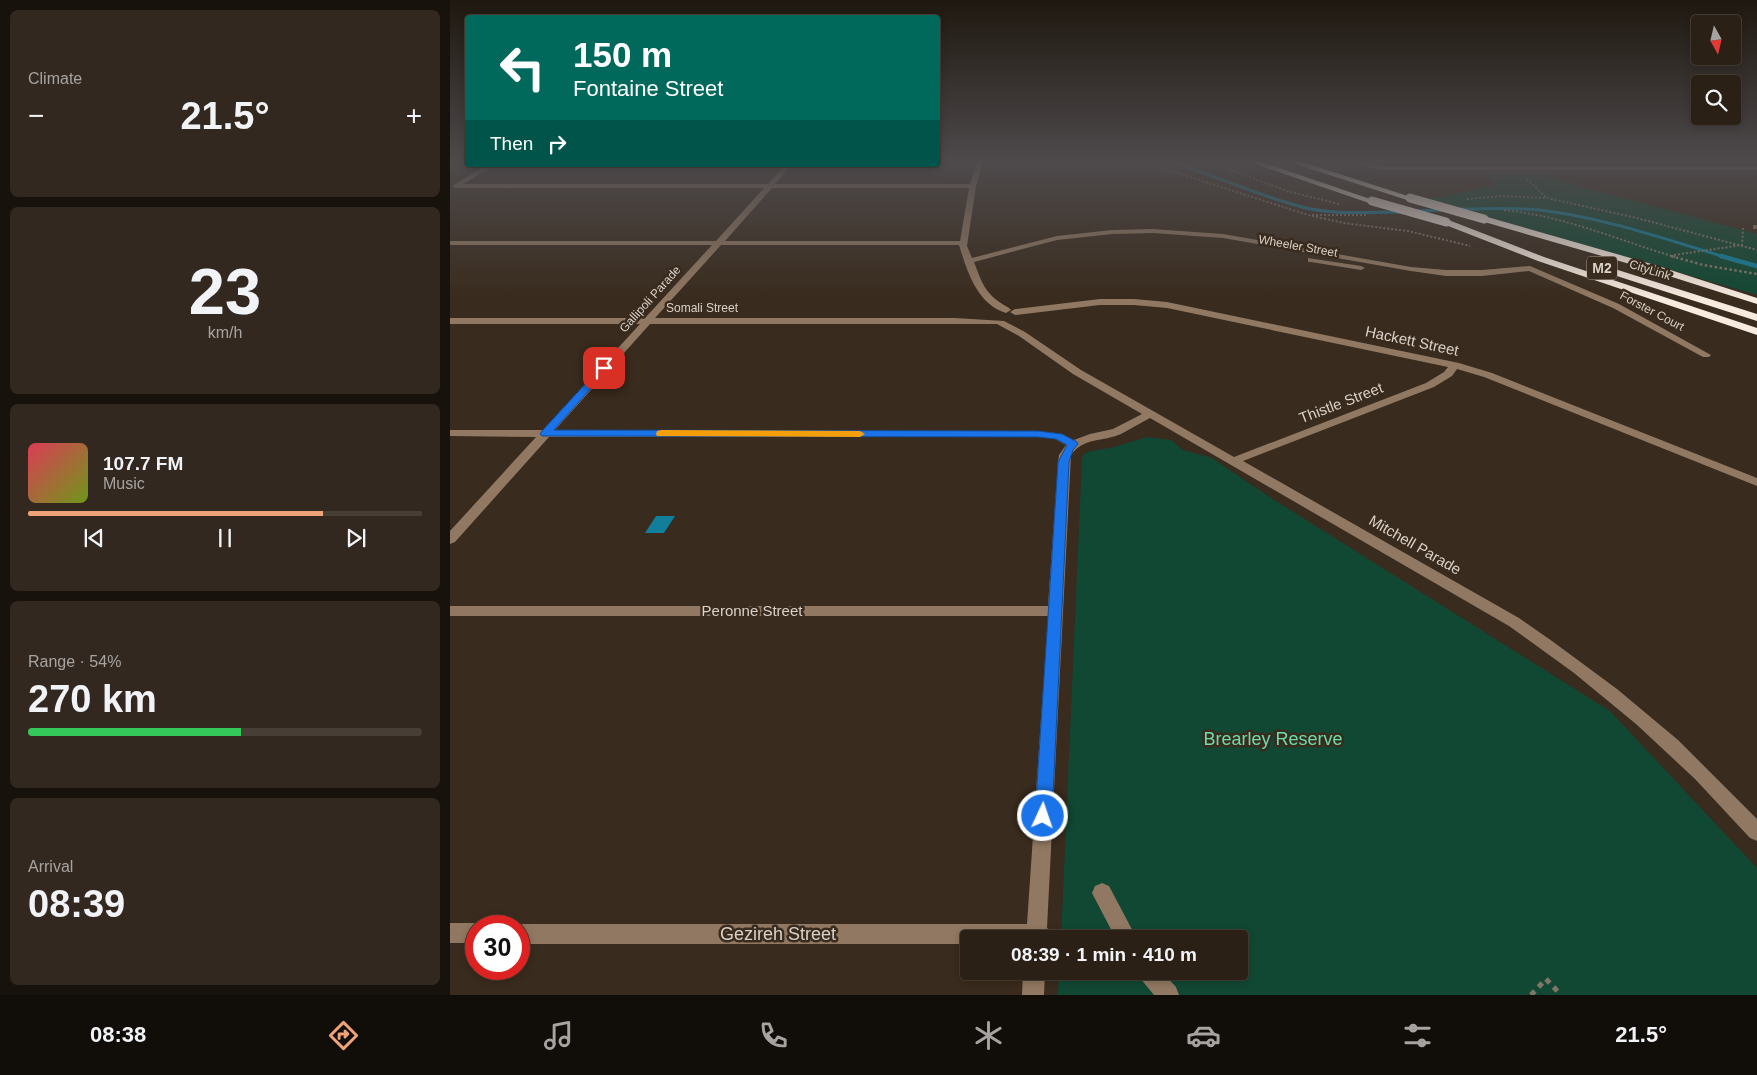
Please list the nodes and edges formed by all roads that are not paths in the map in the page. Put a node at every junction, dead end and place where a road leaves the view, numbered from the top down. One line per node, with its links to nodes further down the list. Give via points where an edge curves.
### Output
1 (751, 206): 7 (street, Gallipoli Parade)
2 (969, 206): 8 (street)
3 (1394, 206): 5 (highway, CityLink / M2, bridge)
4 (1440, 206): 12 (highway, CityLink / M2, bridge)
5 (1446, 222): 14 (highway, CityLink / M2, via 1653,283); 18 (highway, via 1541,259)
6 (450, 243): 7 (street)
7 (718, 243): 8 (street); 17 (street, Gallipoli Parade)
8 (963, 243): 9 (street)
9 (969, 265): 10 (street, Wheeler Street, via 1046,246 1137,237 1205,241 1433,280 1482,280); 11 (street, via 981,292)
10 (1532, 269): 20 (street, Forster Court, via 1616,306)
11 (990, 301): 13 (street); 15 (street)
12 (1757, 301)
13 (1013, 315): 15 (street); 15 (street); 19 (street, Mitchell Parade); 21 (street, Hackett Street, via 1100,302 1166,305)
14 (1757, 318)
15 (994, 319): 17 (street, Somali Street); 19 (street, Mitchell Parade)
16 (450, 320): 17 (street, Somali Street)
17 (647, 321): 24 (street, Gallipoli Parade)
18 (1757, 332)
19 (1022, 334): 22 (street, Mitchell Parade, via 1055,358)
20 (1706, 355)
21 (1455, 365): 26 (street, Thistle Street, via 1448,374 1430,385); 27 (street, Hackett Street, via 1488,375)
22 (1150, 414): 25 (street, via 1116,432); 26 (street, Mitchell Parade)
23 (450, 433): 24 (street)
24 (546, 434): 25 (street, via 1038,434 1058,436); 28 (street, Gallipoli Parade)
25 (1073, 444): 30 (street, via 1064,462)
26 (1233, 461): 31 (street, Mitchell Parade, via 1474,598 1559,652 1657,732)
27 (1757, 482)
28 (450, 539)
29 (450, 611): 30 (street, Peronne Street)
30 (1055, 611): 33 (street)
31 (1757, 832)
32 (1102, 893): 34 (street)
33 (1040, 930)
34 (1122, 930)
35 (450, 933): 36 (street)
36 (465, 933)
37 (530, 934): 38 (street, Gezireh Street)
38 (960, 937)
39 (1034, 980): 41 (street)
40 (1155, 980): 42 (street)
41 (1033, 995)
42 (1168, 995)

